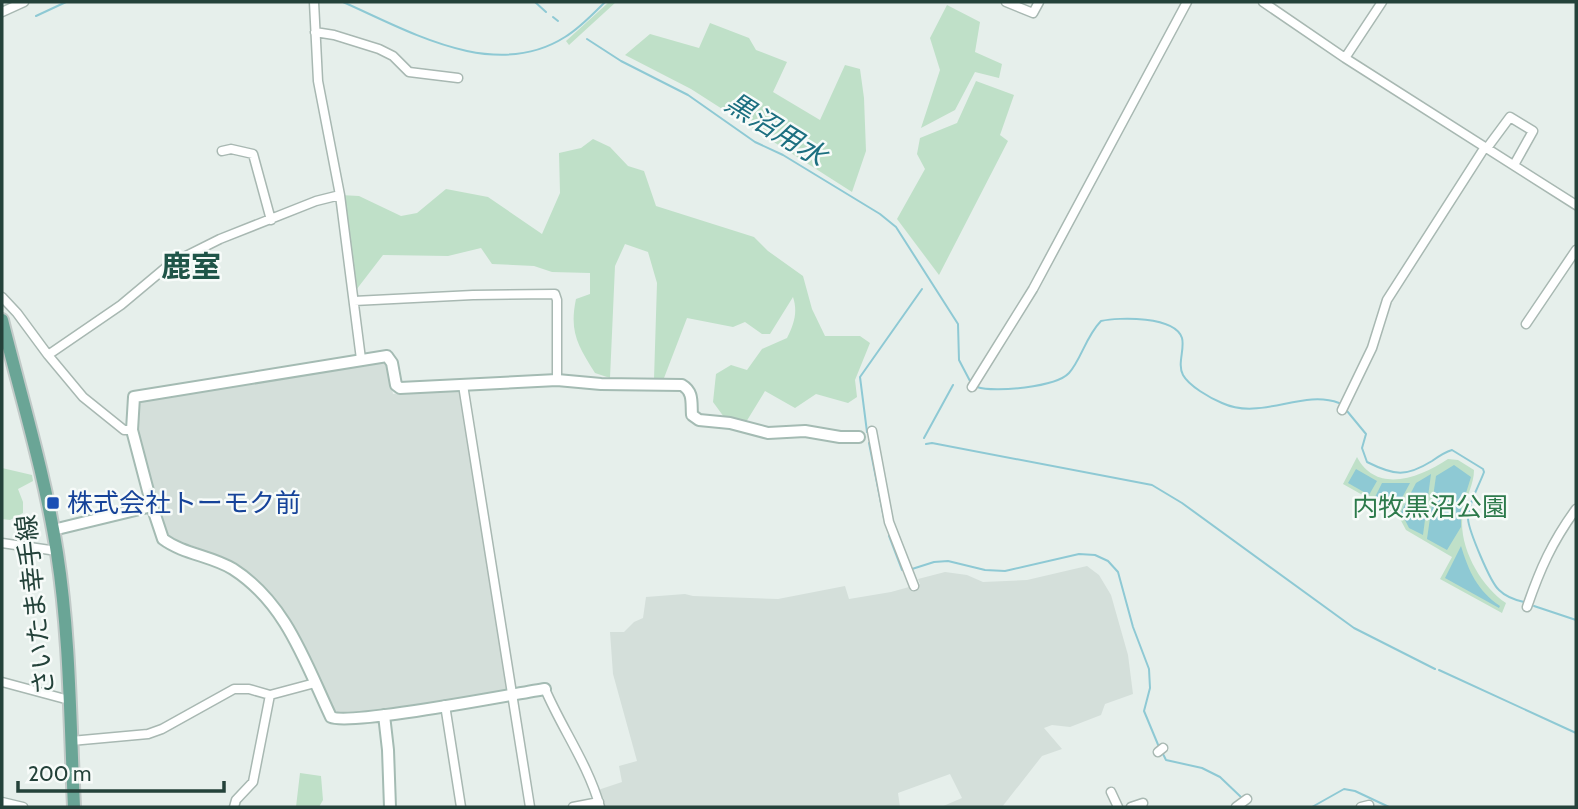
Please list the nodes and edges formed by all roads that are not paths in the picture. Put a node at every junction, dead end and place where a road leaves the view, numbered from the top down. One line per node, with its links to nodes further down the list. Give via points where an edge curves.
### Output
1 (24, 2): 8 (street)
2 (314, 2): 9 (street)
3 (1006, 2): 4 (street, via 1033,13)
4 (1039, 2)
5 (1187, 2): 27 (street, via 1033,289)
6 (1263, 2): 10 (street)
7 (1382, 2): 10 (street)
8 (2, 12)
9 (315, 32): 11 (street, via 379,49 409,72); 15 (street, via 322,110)
10 (1345, 58): 12 (street)
11 (458, 78)
12 (1486, 148): 14 (street); 14 (street, via 1510,117 1533,131); 28 (street, via 1387,300 1372,348)
13 (222, 151): 17 (street, via 253,154)
14 (1514, 165): 16 (street)
15 (340, 195): 17 (street); 20 (street)
16 (1576, 205)
17 (271, 219): 23 (street, via 170,264 121,305)
18 (1576, 250): 22 (street)
19 (2, 298): 23 (street)
20 (354, 301): 24 (street); 25 (street, via 555,294)
21 (2, 320): 33 (main road, さいたま幸手線)
22 (1526, 324)
23 (48, 355): 29 (street, via 86,400 124,430)
24 (361, 359): 26 (street, via 387,356 400,388); 29 (street, via 134,397)
25 (557, 380): 26 (street); 30 (street, via 682,385 691,395 692,415 699,420 768,433 804,431)
26 (463, 385): 42 (street)
27 (971, 387)
28 (1342, 410)
29 (132, 430): 31 (street)
30 (859, 437): 36 (street, via 872,434 889,522)
31 (152, 506): 33 (street); 39 (street, via 166,542 234,570 268,599 295,636)
32 (1576, 509): 37 (street, via 1545,557)
33 (53, 530): 35 (main road, さいたま幸手線)
34 (2, 543): 35 (street)
35 (57, 551): 43 (main road, さいたま幸手線)
36 (914, 586)
37 (1527, 607)
38 (2, 682): 43 (street)
39 (315, 683): 41 (street); 45 (street, via 335,719)
40 (545, 689): 42 (street); 50 (street, via 582,758)
41 (270, 695): 46 (street, via 234,689 162,729); 53 (street, via 253,782)
42 (511, 695): 44 (street); 56 (street)
43 (69, 700): 46 (main road, さいたま幸手線)
44 (445, 705): 45 (street); 55 (street)
45 (384, 715): 54 (street)
46 (71, 741): 52 (main road, さいたま幸手線)
47 (1111, 792): 58 (street)
48 (2, 802): 51 (street)
49 (1143, 803): 59 (street)
50 (599, 804): 57 (street)
51 (23, 807)
52 (74, 807)
53 (234, 807)
54 (390, 807)
55 (461, 807)
56 (530, 807)
57 (573, 807)
58 (1118, 807)
59 (1131, 807)

